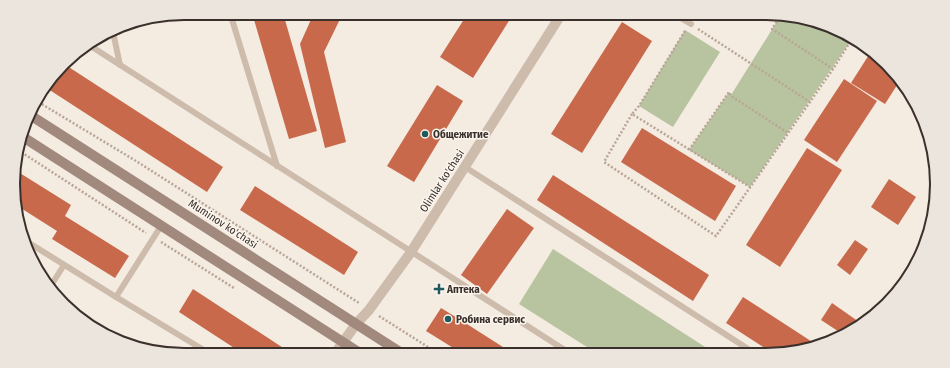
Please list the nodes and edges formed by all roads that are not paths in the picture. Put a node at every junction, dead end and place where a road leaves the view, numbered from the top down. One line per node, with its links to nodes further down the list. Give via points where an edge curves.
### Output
1 (232, 20): 10 (lane)
2 (558, 20): 11 (street, Olimlar ko'chasi)
3 (684, 20): 4 (lane)
4 (691, 24)
5 (114, 36): 7 (lane)
6 (93, 48): 7 (lane)
7 (120, 65): 10 (lane)
8 (34, 117): 18 (main road, Muminov ko'chasi)
9 (27, 139): 12 (main road)
10 (277, 166): 14 (lane)
11 (465, 167): 14 (street, Olimlar ko'chasi); 25 (lane)
12 (161, 226): 17 (lane); 19 (main road)
13 (31, 244): 15 (lane)
14 (411, 252): 18 (street, Olimlar ko'chasi); 24 (lane)
15 (64, 265): 16 (lane); 17 (lane)
16 (53, 282)
17 (116, 297): 20 (lane)
18 (356, 324): 19 (street, Olimlar ko'chasi); 23 (main road, Muminov ko'chasi)
19 (342, 342): 21 (street, Olimlar ko'chasi); 22 (main road)
20 (200, 348)
21 (338, 348)
22 (351, 348)
23 (394, 348)
24 (562, 348)
25 (747, 348)

